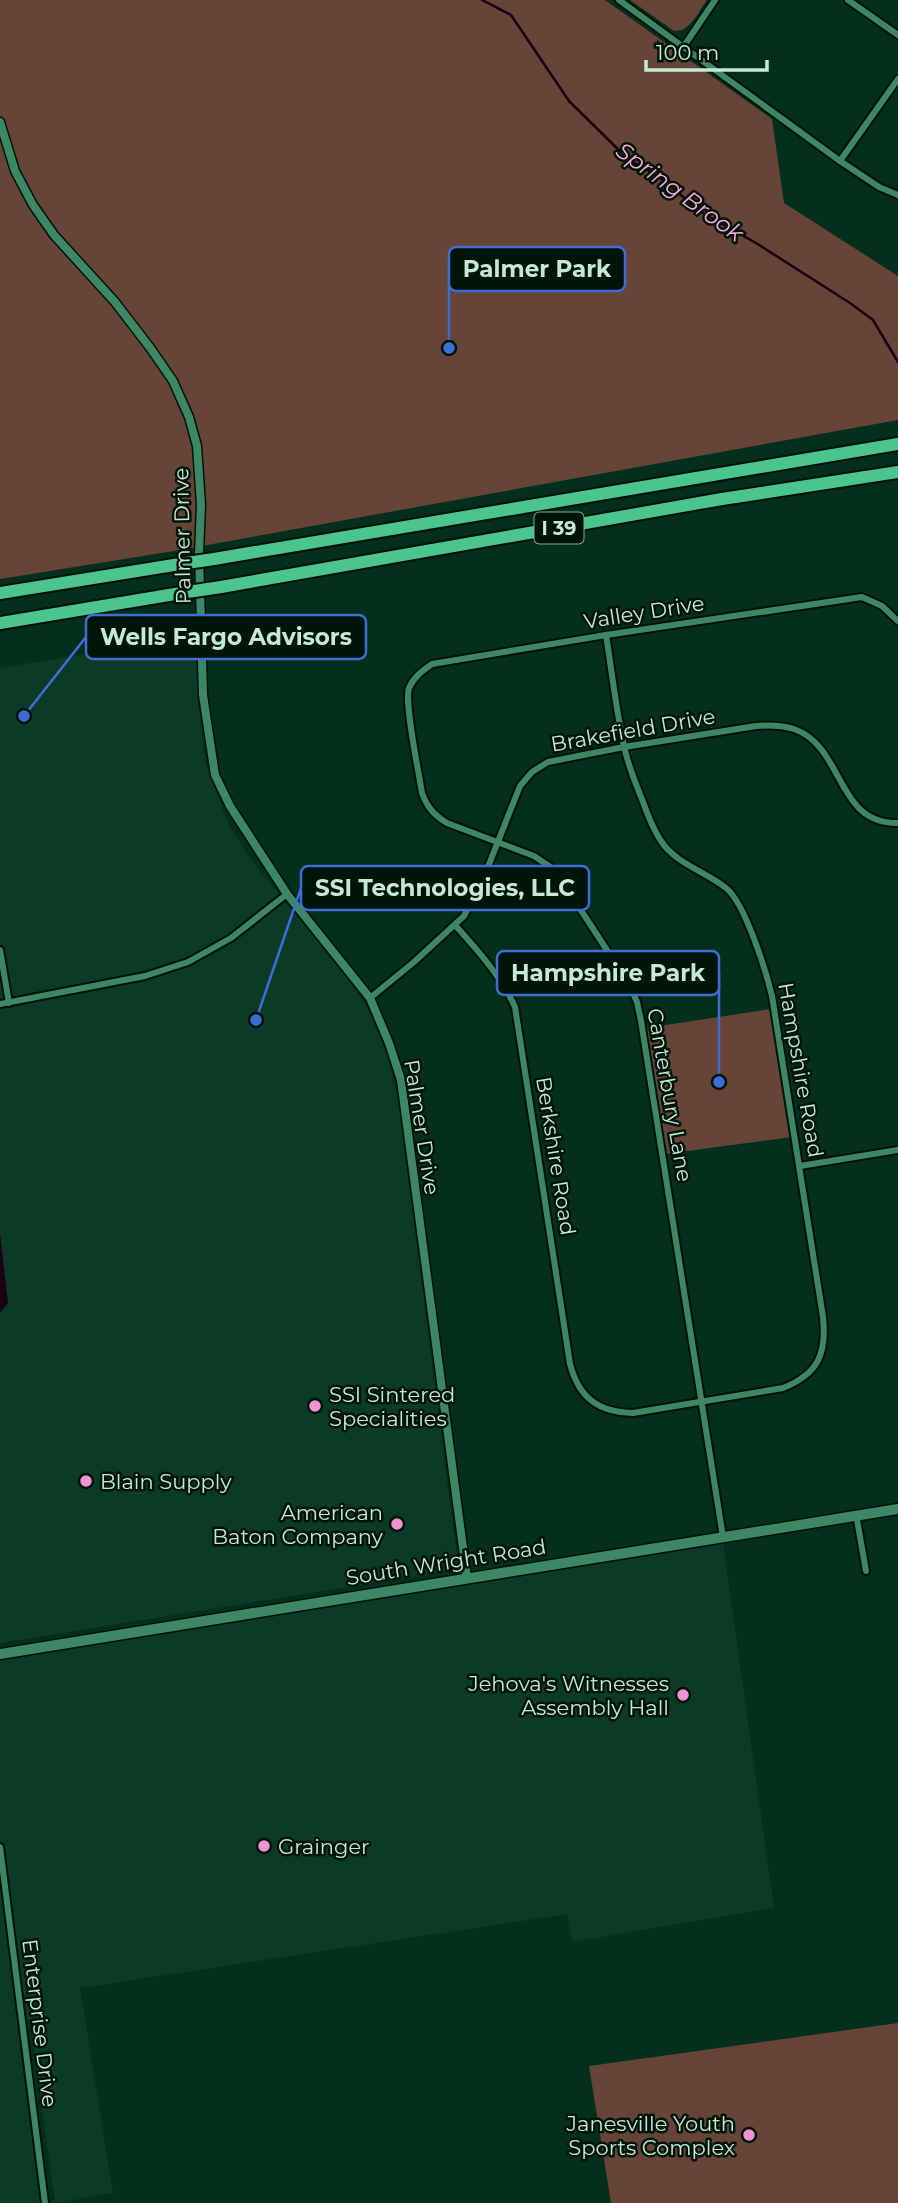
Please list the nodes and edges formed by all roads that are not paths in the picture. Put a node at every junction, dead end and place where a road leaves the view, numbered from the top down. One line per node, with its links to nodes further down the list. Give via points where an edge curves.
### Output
1 (619, 0): 5 (street)
2 (715, 0): 5 (street)
3 (848, 0): 4 (street)
4 (898, 35)
5 (684, 46): 8 (street)
6 (898, 79): 8 (street)
7 (0, 122): 20 (street, Palmer Drive, via 15,171 33,205 151,349 173,381 189,418 197,446 201,505 203,695 215,775)
8 (840, 161): 9 (street)
9 (898, 195)
10 (898, 444): 12 (highway, I 39, bridge)
11 (898, 472): 14 (highway, I 39, bridge)
12 (0, 593)
13 (898, 621): 15 (street, Valley Drive, via 882,606 862,597)
14 (0, 623)
15 (606, 635): 16 (street, Valley Drive, via 432,664); 17 (street, Hampshire Road)
16 (414, 679): 19 (street, Canterbury Lane, via 407,698 426,806 447,823)
17 (624, 747): 18 (street, Brakefield Drive, via 756,726 796,730 826,753 852,803 880,821); 19 (street, Brakefield Drive, via 548,762 532,772 520,786); 27 (street, Hampshire Road, via 662,842 672,855 727,889 745,919 772,996)
18 (898, 822)
19 (498, 842): 21 (street, Brakefield Drive, via 482,882); 28 (street, Canterbury Lane, via 534,856 560,878 637,1002)
20 (287, 894): 23 (street, Palmer Drive); 24 (street, via 231,939 188,962 145,976)
21 (456, 925): 23 (street, Brakefield Drive); 28 (street, Berkshire Road, via 499,978 515,1007 570,1364 580,1390 594,1404 616,1412)
22 (0, 950): 24 (street)
23 (370, 998): 33 (street, Palmer Drive, via 401,1080)
24 (9, 1003): 25 (street)
25 (0, 1004)
26 (898, 1150): 27 (street)
27 (800, 1166): 28 (street, Hampshire Road, via 824,1317 823,1351 817,1365 797,1383)
28 (702, 1401): 31 (street, Canterbury Lane)
29 (898, 1509): 30 (main road, South Wright Road)
30 (856, 1514): 31 (main road, South Wright Road); 32 (street)
31 (723, 1536): 33 (main road, South Wright Road)
32 (866, 1572)
33 (467, 1578): 34 (main road, South Wright Road)
34 (0, 1654)
35 (0, 1847): 36 (street, Enterprise Drive)
36 (45, 2203)

